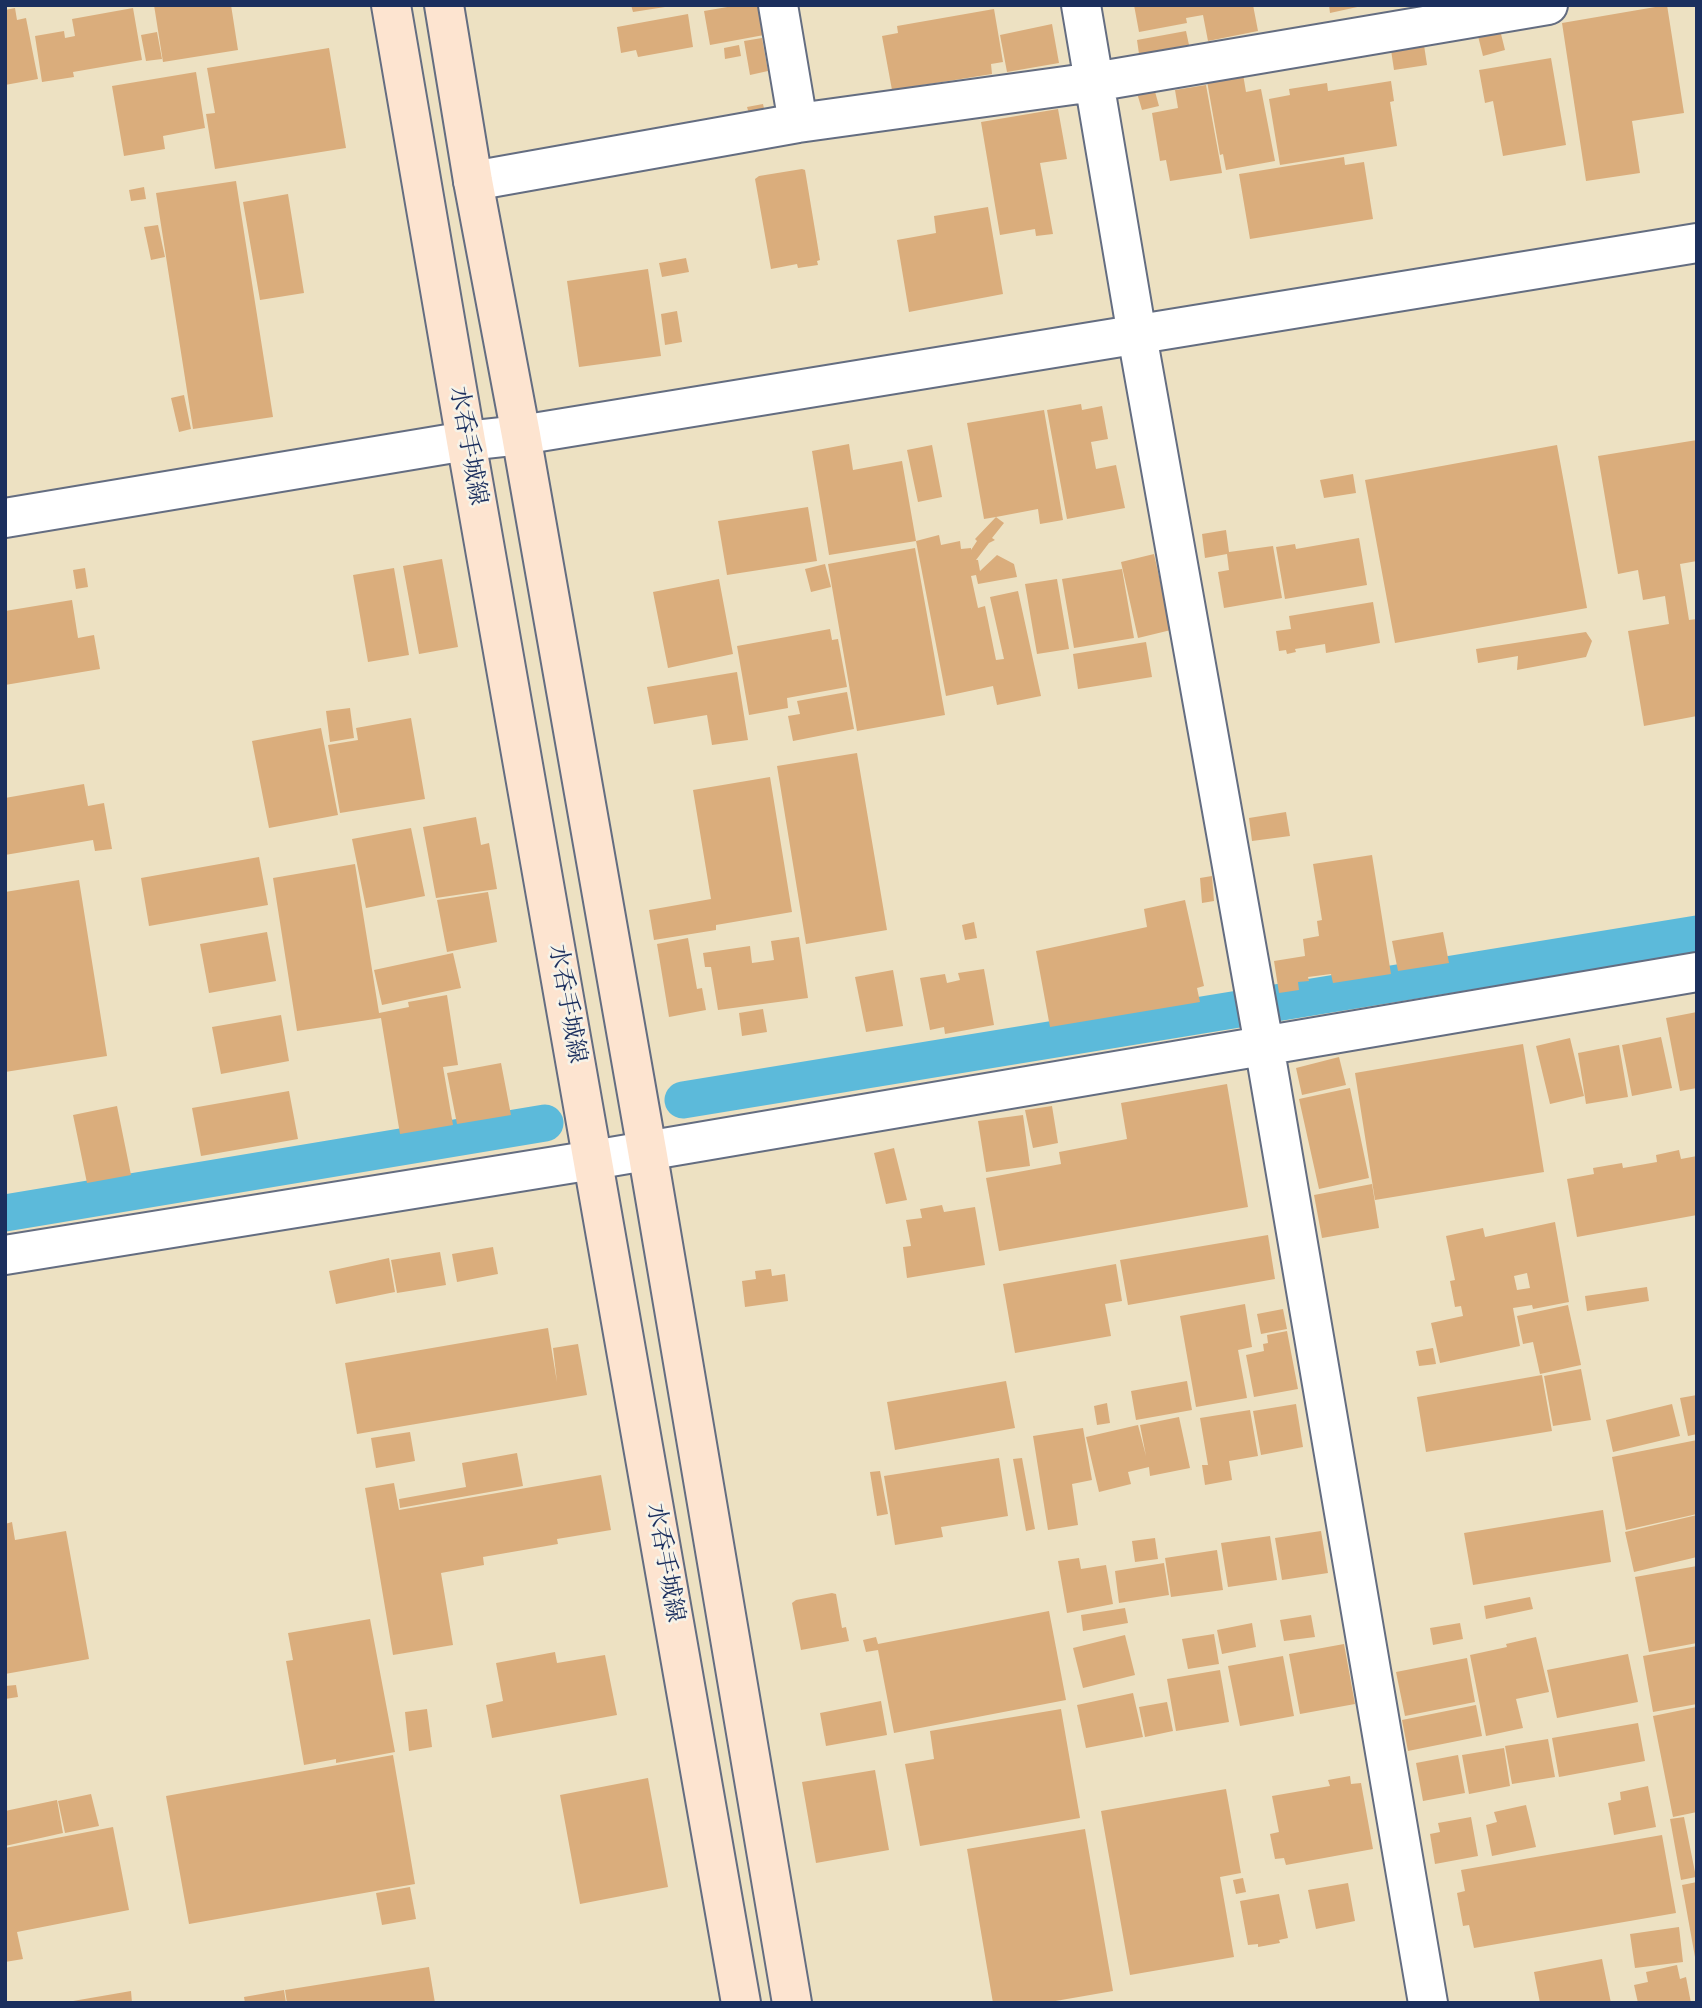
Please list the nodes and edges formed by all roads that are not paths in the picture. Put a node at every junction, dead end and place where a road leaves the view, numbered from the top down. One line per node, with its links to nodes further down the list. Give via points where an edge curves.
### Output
1 (391, 5): 12 (main road, 水呑手城線)
2 (444, 5): 8 (main road)
3 (778, 5): 7 (street)
4 (1081, 5): 6 (street)
5 (1548, 5): 6 (street)
6 (1094, 82): 7 (street); 10 (street)
7 (798, 123): 8 (street)
8 (473, 181): 11 (main road)
9 (1697, 243): 10 (street)
10 (1137, 335): 11 (street); 15 (street)
11 (521, 435): 12 (street); 16 (main road)
12 (466, 441): 13 (street); 17 (main road, 水呑手城線)
13 (5, 518)
14 (1697, 972): 15 (street)
15 (1264, 1045): 16 (street); 21 (street)
16 (648, 1150): 17 (street); 20 (main road)
17 (593, 1160): 18 (street); 19 (main road, 水呑手城線)
18 (5, 1255)
19 (741, 2003)
20 (792, 2003)
21 (1427, 2003)

